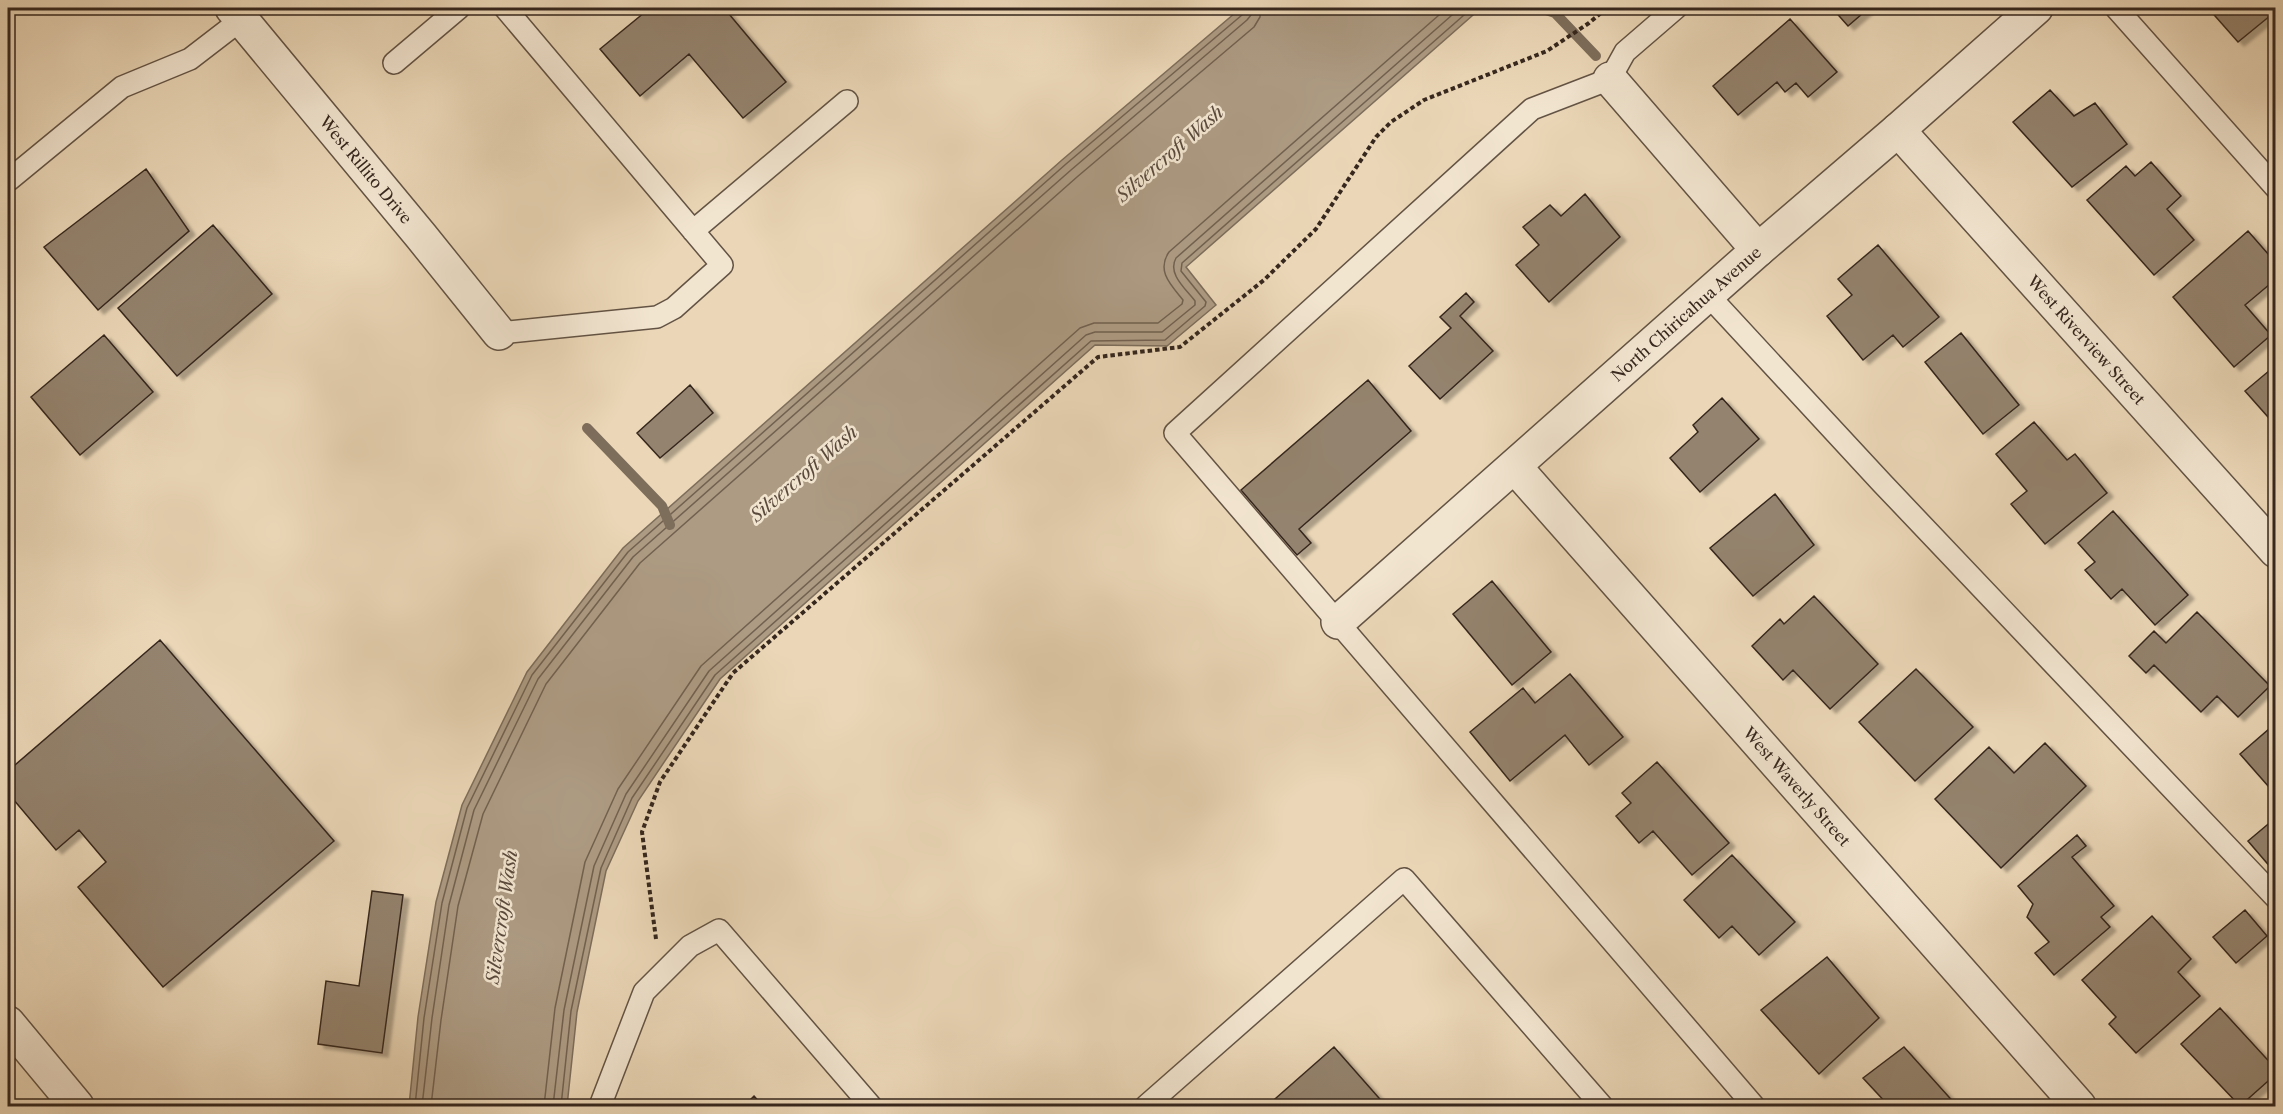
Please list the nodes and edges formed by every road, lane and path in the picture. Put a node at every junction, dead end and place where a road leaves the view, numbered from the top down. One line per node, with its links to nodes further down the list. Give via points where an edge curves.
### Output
1 (459, 8): 8 (lane)
2 (505, 8): 14 (lane)
3 (1607, 8): 22 (path, via 1547,51 1424,100 1391,122 1376,137 1316,229 1264,280 1180,347 1098,357 733,673 660,782 642,832)
4 (1676, 8): 9 (lane, via 1625,52)
5 (2036, 8): 11 (street, North Chiricahua Avenue)
6 (2116, 8): 13 (lane)
7 (237, 13): 12 (lane, via 190,60 122,87); 17 (street, West Rillito Drive)
8 (394, 63)
9 (1610, 79): 15 (street); 20 (lane, via 1532,109 1175,433)
10 (847, 101): 14 (lane)
11 (1898, 130): 15 (street, North Chiricahua Avenue); 19 (street, West Riverview Street)
12 (9, 180)
13 (2276, 188)
14 (693, 231): 17 (lane, via 722,265 674,308 657,317)
15 (1758, 250): 16 (street, North Chiricahua Avenue)
16 (1708, 295): 18 (street, North Chiricahua Avenue); 21 (lane)
17 (499, 333)
18 (1515, 466): 20 (street, North Chiricahua Avenue); 30 (street, West Waverly Street)
19 (2276, 551)
20 (1338, 622): 29 (lane)
21 (2276, 898)
22 (660, 976): 25 (lane, via 644,992); 26 (lane, via 690,946 719,930)
23 (8, 1023): 24 (street)
24 (77, 1107)
25 (600, 1107)
26 (871, 1107)
27 (1146, 1107): 28 (lane, via 1404,879)
28 (1602, 1107)
29 (1754, 1107)
30 (2079, 1107)

